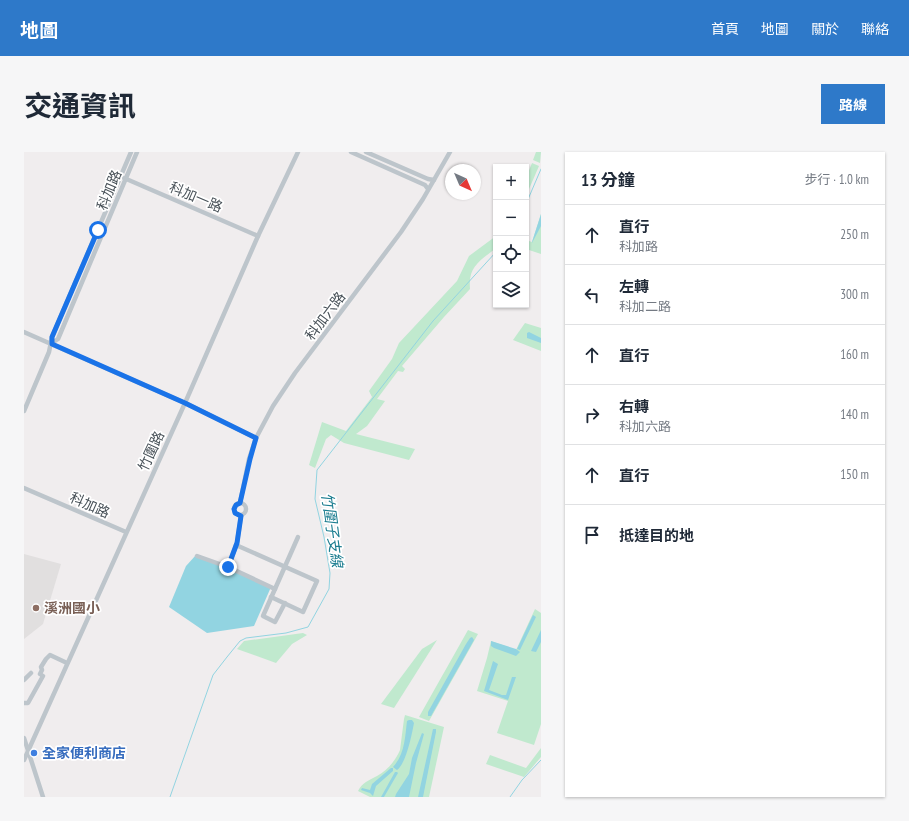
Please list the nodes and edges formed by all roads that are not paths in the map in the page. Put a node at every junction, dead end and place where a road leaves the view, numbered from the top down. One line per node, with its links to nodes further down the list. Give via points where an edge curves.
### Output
1 (131, 152): 7 (street, 科加路)
2 (137, 152): 8 (street, 科加路)
3 (298, 152): 11 (street, 竹圍路)
4 (351, 152): 10 (street, via 425,185)
5 (366, 152): 9 (street)
6 (450, 152): 9 (street, 科加六路)
7 (121, 177): 8 (street, 科加一路); 13 (street, 科加路, via 52,337)
8 (126, 179): 11 (street, 科加一路); 13 (street, 科加路, via 58,339)
9 (434, 180): 10 (street, 科加六路)
10 (428, 189): 16 (street, 科加六路, via 401,232 284,389)
11 (258, 236): 14 (street, 竹圍路)
12 (24, 332): 13 (street)
13 (52, 344): 14 (street); 15 (street, 科加路)
14 (185, 403): 16 (street); 20 (street, 竹圍路)
15 (24, 411)
16 (256, 438): 18 (street, 科加六路)
17 (24, 488): 20 (street, 科加路)
18 (240, 503): 19 (street, via 234,509 235,513); 19 (street, via 247,509)
19 (241, 516): 22 (street)
20 (126, 532): 29 (street, 竹圍路)
21 (298, 537): 25 (street)
22 (236, 545): 24 (street); 25 (street)
23 (197, 556): 24 (street)
24 (228, 567): 26 (street)
25 (285, 567): 26 (street); 28 (street, via 317,581 303,612)
26 (275, 588): 27 (street)
27 (272, 598): 28 (street); 28 (street, via 263,616 275,622)
28 (285, 603)
29 (67, 663): 32 (street, via 50,655 41,667 42,676 28,703); 34 (street, 竹圍路)
30 (30, 673): 31 (street)
31 (24, 680)
32 (24, 702)
33 (24, 738): 34 (street)
34 (26, 748): 35 (street, 竹圍路); 36 (street)
35 (24, 760)
36 (43, 797)

